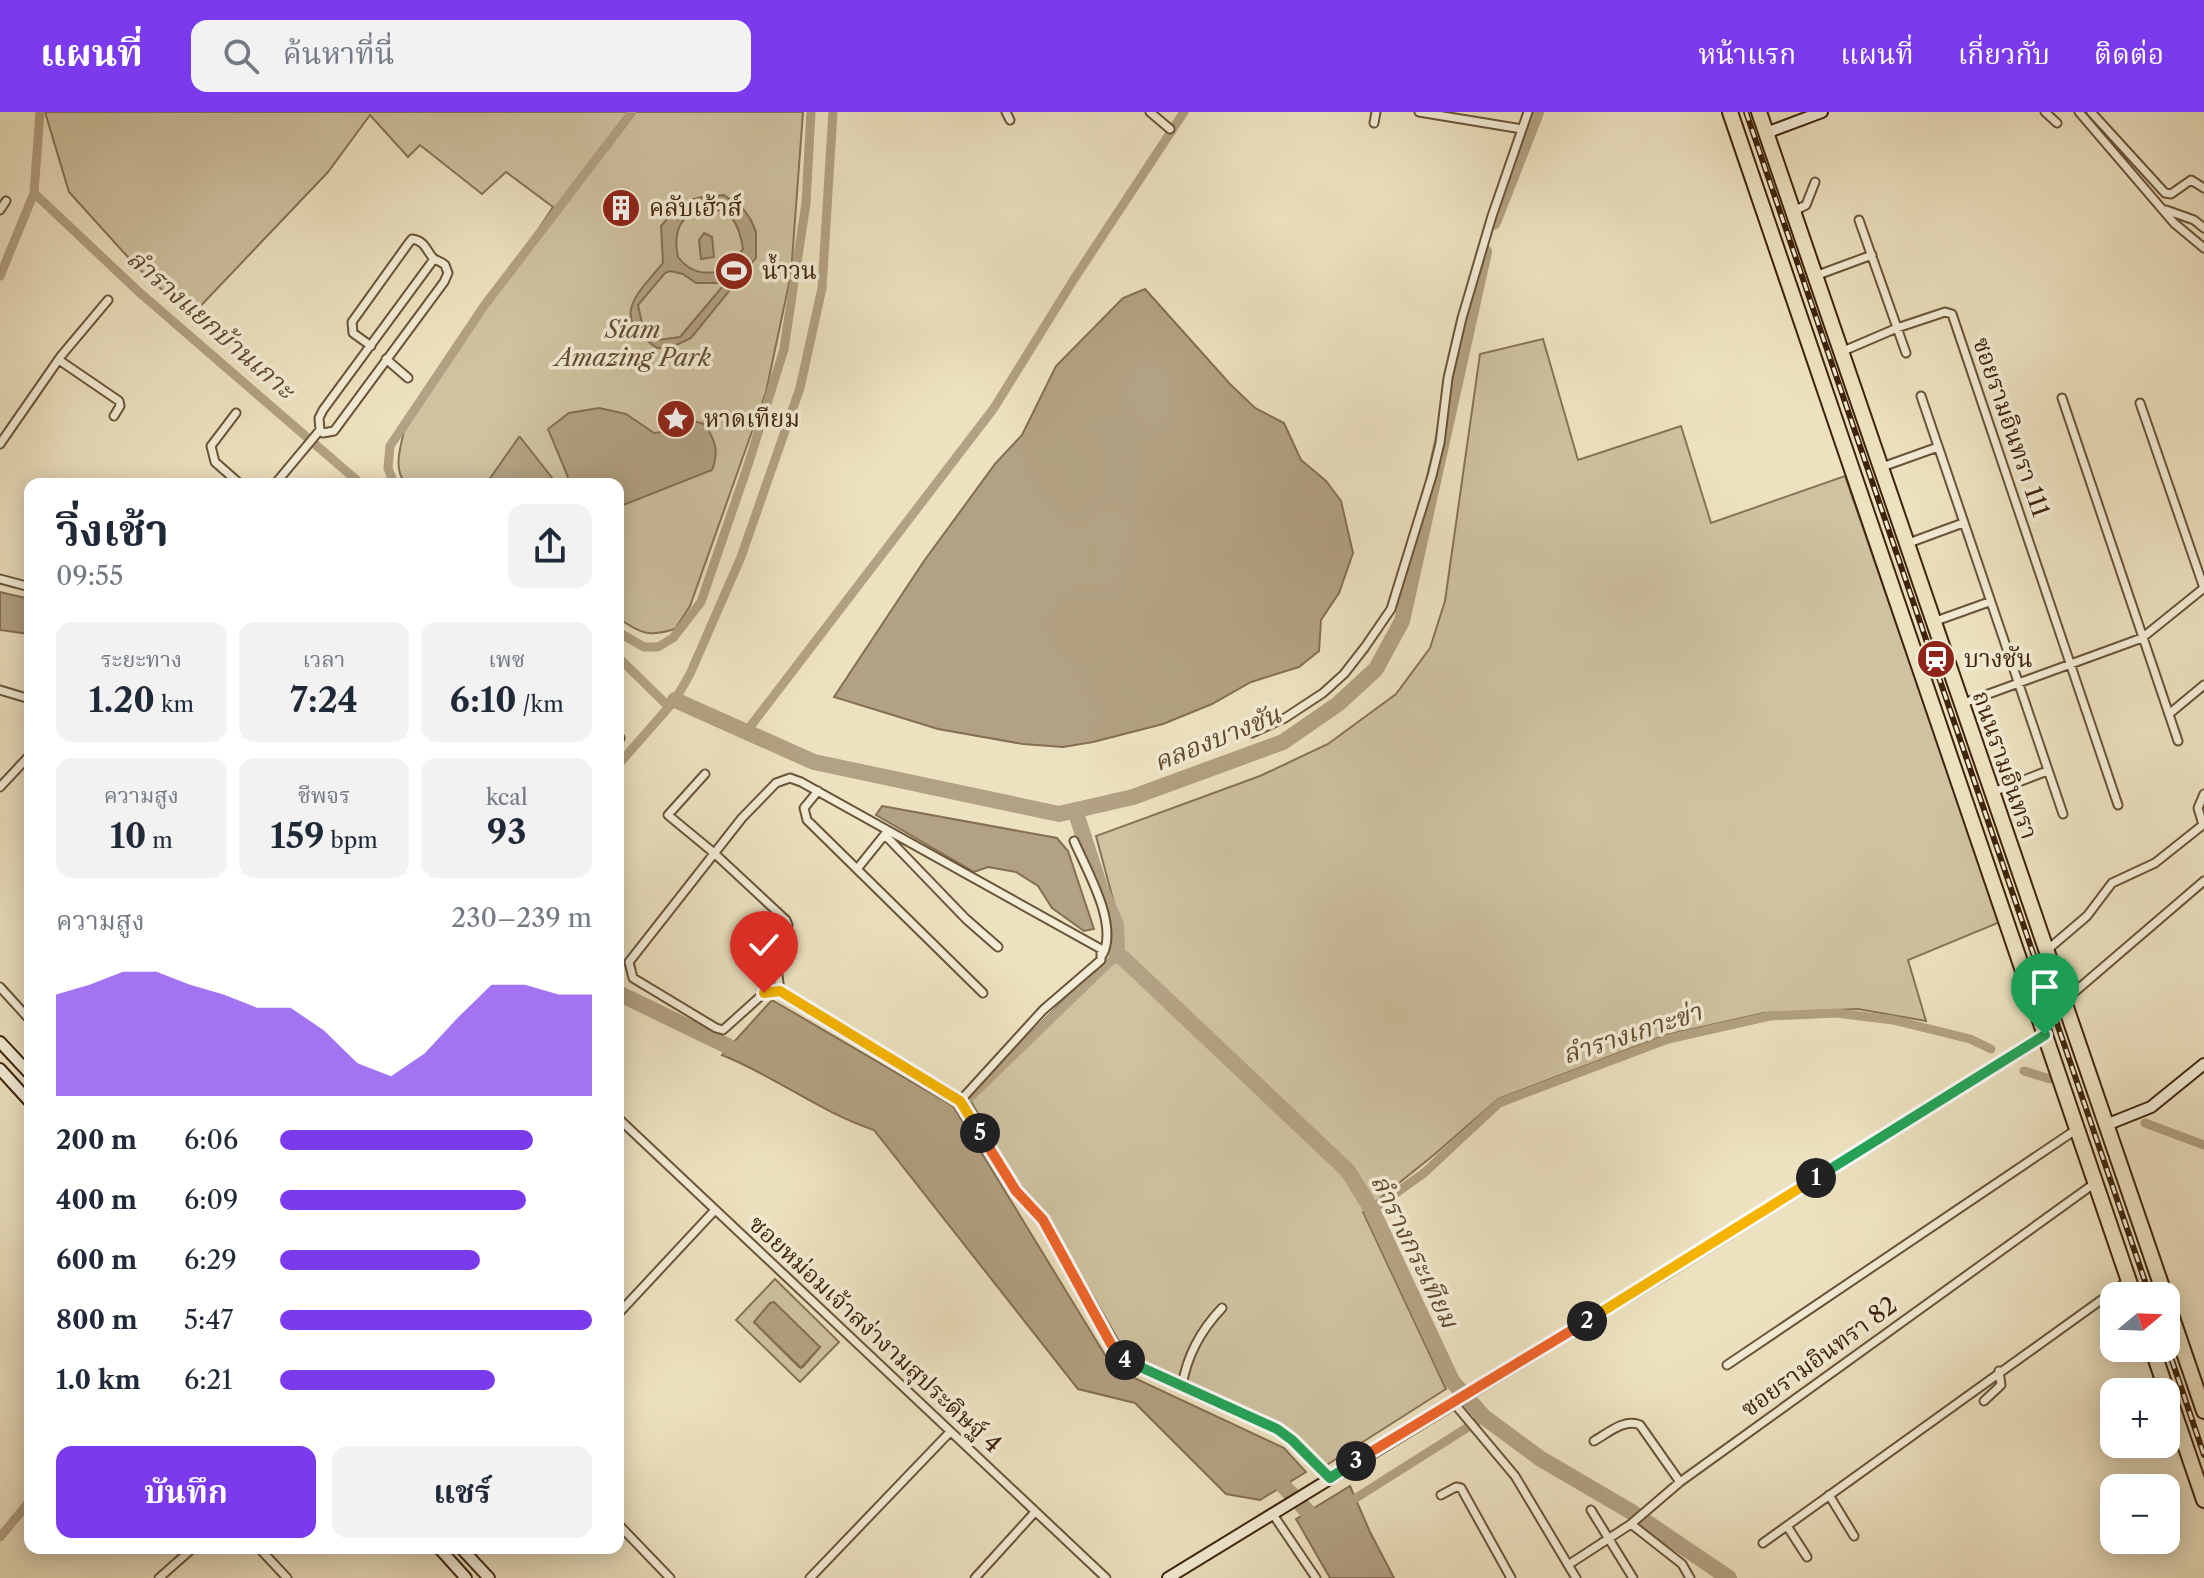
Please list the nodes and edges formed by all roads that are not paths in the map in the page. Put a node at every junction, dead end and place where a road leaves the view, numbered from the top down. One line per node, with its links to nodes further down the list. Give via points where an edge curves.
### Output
1 (1150, 112): 13 (street)
2 (1376, 112): 11 (street)
3 (1419, 112): 14 (street)
4 (1528, 112): 14 (street)
5 (1730, 112): 71 (highway, ถนนรามอินทรา)
6 (1759, 112): 15 (highway, ถนนรามอินทรา)
7 (1822, 112): 15 (street)
8 (2045, 112): 12 (street)
9 (2079, 112): 19 (street)
10 (2091, 112): 17 (street, via 2165,193 2191,180)
11 (1374, 123)
12 (2057, 123)
13 (1170, 129)
14 (1522, 129): 62 (street, via 1462,318 1432,476 1391,609 1344,674 1323,693)
15 (1766, 133): 21 (highway, ถนนรามอินทรา)
16 (1815, 182): 21 (street, via 1806,205)
17 (2204, 188)
18 (6, 201): 20 (street)
19 (2164, 209): 23 (street); 24 (street)
20 (0, 210)
21 (1794, 211): 27 (highway, ถนนรามอินทรา)
22 (1859, 220): 25 (street)
23 (2204, 228)
24 (2204, 248)
25 (1872, 255): 27 (street); 29 (street)
26 (434, 259): 30 (street); 30 (street, via 419,240 408,244 352,322 353,333); 33 (street, via 445,265 444,282)
27 (1815, 276): 31 (highway, ถนนรามอินทรา)
28 (108, 300): 34 (street)
29 (1897, 328): 31 (street, ซอยรามอินทรา 111); 32 (street); 55 (street, ซอยรามอินทรา 111, via 1952,314)
30 (371, 346): 41 (street, via 323,410)
31 (1841, 352): 44 (highway, ถนนรามอินทรา)
32 (1906, 353)
33 (386, 359): 35 (street); 41 (street, via 334,431)
34 (59, 360): 40 (street, via 119,401); 42 (street)
35 (408, 378)
36 (1921, 396): 43 (street)
37 (2062, 398): 54 (street)
38 (2140, 403): 51 (street)
39 (236, 413): 45 (street, via 211,446 215,462)
40 (114, 416)
41 (317, 433): 46 (street)
42 (0, 444)
43 (1938, 447): 44 (street); 47 (street)
44 (1880, 468): 48 (highway, ถนนรามอินทรา)
45 (233, 478)
46 (280, 478)
47 (1963, 523): 48 (street); 52 (street)
48 (1906, 544): 53 (highway, ถนนรามอินทรา)
49 (0, 579): 50 (street)
50 (24, 585)
51 (2202, 593): 54 (street)
52 (1989, 602): 53 (street); 56 (street)
53 (1933, 622): 60 (highway, ถนนรามอินทรา)
54 (2142, 638): 55 (street); 61 (street)
55 (2070, 665): 56 (street); 72 (street)
56 (2018, 683): 60 (street); 65 (street)
57 (2204, 685): 61 (street)
58 (0, 690): 59 (street)
59 (24, 697)
60 (1961, 704): 69 (highway, ถนนรามอินทรา)
61 (2169, 714): 63 (street)
62 (1252, 733)
63 (2178, 741)
64 (24, 761): 67 (street)
65 (2047, 771): 69 (street); 73 (street)
66 (705, 774): 77 (street, via 668,815)
67 (0, 787)
68 (818, 791): 75 (street); 77 (street, via 790,778 776,783); 78 (street, via 804,808 807,820)
69 (1992, 794): 71 (highway); 81 (highway, ถนนรามอินทรา)
70 (2204, 794): 74 (street, via 2198,808)
71 (1966, 804): 88 (highway, ถนนรามอินทรา)
72 (2118, 805)
73 (2063, 814)
74 (2203, 824): 81 (street, via 2155,863 2112,883 2087,916)
75 (886, 833): 78 (street); 80 (street); 82 (street)
76 (1074, 841): 82 (street, via 1105,921)
77 (714, 853): 84 (street, via 788,925 776,960); 84 (street, via 629,962 633,978 723,1030 764,993)
78 (857, 869): 85 (street)
79 (2204, 881): 86 (street)
80 (998, 947)
81 (2046, 951): 86 (highway, ถนนรามอินทรา)
82 (1103, 954): 94 (street)
83 (0, 987): 87 (street)
84 (780, 991): 94 (street)
85 (983, 993)
86 (2064, 1001): 96 (highway, ถนนรามอินทรา)
87 (24, 1013)
88 (2045, 1035): 97 (highway, ถนนรามอินทรา); 109 (street)
89 (0, 1042): 91 (street)
90 (2204, 1064): 96 (street, via 2151,1107)
91 (24, 1068)
92 (0, 1069): 93 (street)
93 (24, 1095)
94 (960, 1101): 108 (street, via 1016,1191 1043,1220 1118,1354)
95 (624, 1124): 99 (street, ซอยหม่อมเจ้าสง่างามสุประดิษฐ์ 4)
96 (2106, 1125): 101 (highway, ถนนรามอินทรา)
97 (2077, 1129): 98 (highway, ถนนรามอินทรา); 106 (street)
98 (2095, 1183): 100 (highway, ถนนรามอินทรา); 115 (street, ซอยรามอินทรา 82)
99 (715, 1210): 102 (street); 112 (street, ซอยหม่อมเจ้าสง่างามสุประดิษฐ์ 4)
100 (2129, 1280): 107 (street)
101 (2160, 1282)
102 (624, 1308)
103 (1222, 1308): 108 (street, via 1193,1345)
104 (2180, 1341): 111 (highway, ถนนรามอินทรา)
105 (2157, 1362): 118 (highway)
106 (1727, 1365)
107 (1999, 1371): 110 (street, via 2001,1385); 117 (street)
108 (1182, 1386): 114 (street, via 1277,1429)
109 (1456, 1401): 114 (street); 133 (street, via 1515,1476)
110 (1984, 1401)
111 (2204, 1411)
112 (950, 1432): 121 (street, ซอยหม่อมเจ้าสง่างามสุประดิษฐ์ 4); 139 (street)
113 (1594, 1441): 115 (street, via 1634,1422)
114 (1330, 1478): 120 (street)
115 (1680, 1482): 122 (street, ซอยรามอินทรา 82)
116 (1441, 1495): 144 (street, via 1461,1488)
117 (1829, 1495): 123 (street); 125 (street)
118 (2204, 1500)
119 (1591, 1510): 126 (street)
120 (1275, 1511): 142 (street); 143 (street)
121 (1035, 1512): 140 (street); 141 (street, ซอยหม่อมเจ้าสง่างามสุประดิษฐ์ 4)
122 (1631, 1524): 126 (street, ซอยรามอินทรา 82); 147 (street, via 1682,1564)
123 (1787, 1526): 127 (street); 132 (street)
124 (624, 1530): 138 (street)
125 (1854, 1536)
126 (1610, 1538): 133 (street, ซอยรามอินทรา 82); 146 (street)
127 (1763, 1543)
128 (186, 1554): 134 (street)
129 (265, 1554): 135 (street)
130 (444, 1554): 136 (street)
131 (467, 1554): 137 (street)
132 (1807, 1557)
133 (1568, 1565): 145 (street)
134 (159, 1578)
135 (287, 1578)
136 (466, 1578)
137 (489, 1578)
138 (670, 1578)
139 (810, 1578)
140 (975, 1578)
141 (1106, 1578)
142 (1168, 1578)
143 (1316, 1578)
144 (1511, 1578)
145 (1576, 1578)
146 (1633, 1578)
147 (1690, 1578)

